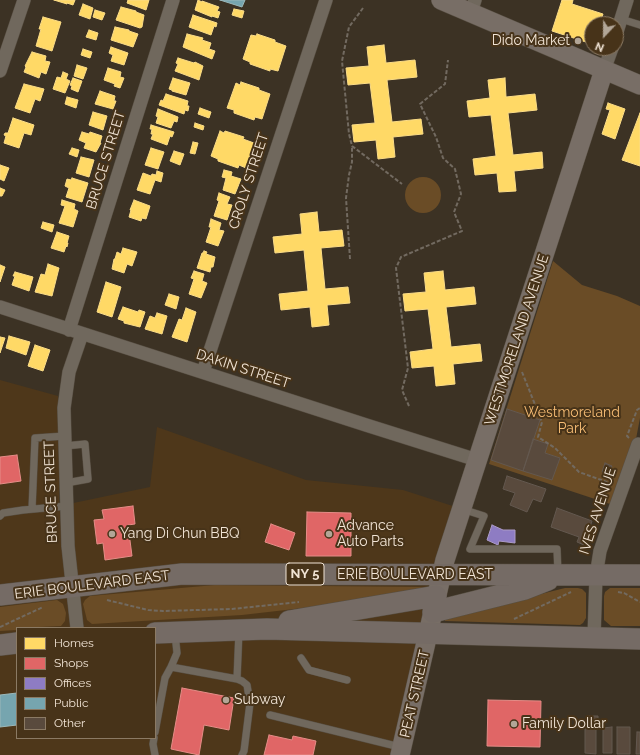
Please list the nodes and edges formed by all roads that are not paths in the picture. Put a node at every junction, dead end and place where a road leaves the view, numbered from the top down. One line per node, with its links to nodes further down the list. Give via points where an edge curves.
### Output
1 (24, 0): 12 (street)
2 (173, 0): 15 (street, BRUCE STREET)
3 (326, 0): 16 (street, CROLY STREET)
4 (441, 0): 6 (street)
5 (628, 0): 7 (street)
6 (473, 6): 11 (street)
7 (622, 16)
8 (624, 21): 9 (lane)
9 (640, 24)
10 (609, 56): 11 (street, WESTMORELAND AVENUE)
11 (604, 70): 13 (street); 19 (street, WESTMORELAND AVENUE)
12 (0, 71)
13 (640, 85)
14 (0, 307): 15 (street, DAKIN STREET)
15 (75, 332): 16 (street, DAKIN STREET); 17 (street, BRUCE STREET, via 64,408)
16 (204, 372): 19 (street, DAKIN STREET)
17 (65, 441): 20 (street, BRUCE STREET); 20 (lane, via 85,444 88,479); 22 (lane, via 35,438)
18 (638, 444): 28 (street, IVES AVENUE, via 600,551)
19 (477, 460): 23 (street, WESTMORELAND AVENUE)
20 (66, 483): 21 (street, BRUCE STREET)
21 (67, 506): 22 (lane); 29 (street, BRUCE STREET)
22 (32, 509): 24 (lane, via 3,513)
23 (462, 509): 25 (street, WESTMORELAND AVENUE); 27 (lane, via 484,516 470,548 557,550)
24 (0, 516)
25 (441, 575): 27 (main road, ERIE BOULEVARD EAST / NY 5); 29 (main road, ERIE BOULEVARD EAST / NY 5, via 182,574); 31 (street, WESTMORELAND AVENUE)
26 (640, 575): 28 (main road, ERIE BOULEVARD EAST / NY 5)
27 (558, 576): 28 (main road, ERIE BOULEVARD EAST / NY 5); 31 (main road, via 525,589)
28 (596, 576): 36 (street, IVES AVENUE)
29 (72, 586): 30 (main road, ERIE BOULEVARD EAST / NY 5); 32 (street, BRUCE STREET)
30 (0, 595)
31 (435, 604): 33 (main road); 35 (street, WESTMORELAND AVENUE)
32 (77, 627)
33 (239, 630): 34 (main road); 35 (main road); 42 (lane)
34 (165, 633): 41 (lane, via 177,653)
35 (428, 634): 36 (main road); 47 (street, PEAT STREET)
36 (594, 638): 37 (main road)
37 (640, 639)
38 (16, 643): 39 (main road)
39 (0, 645)
40 (301, 658): 43 (lane, via 308,670)
41 (172, 667): 42 (lane); 45 (lane, via 165,678)
42 (237, 679): 49 (lane, via 247,685 250,703)
43 (347, 680)
44 (270, 715): 47 (lane)
45 (156, 727)
46 (154, 739): 48 (lane)
47 (401, 751)
48 (155, 755)
49 (242, 755)

